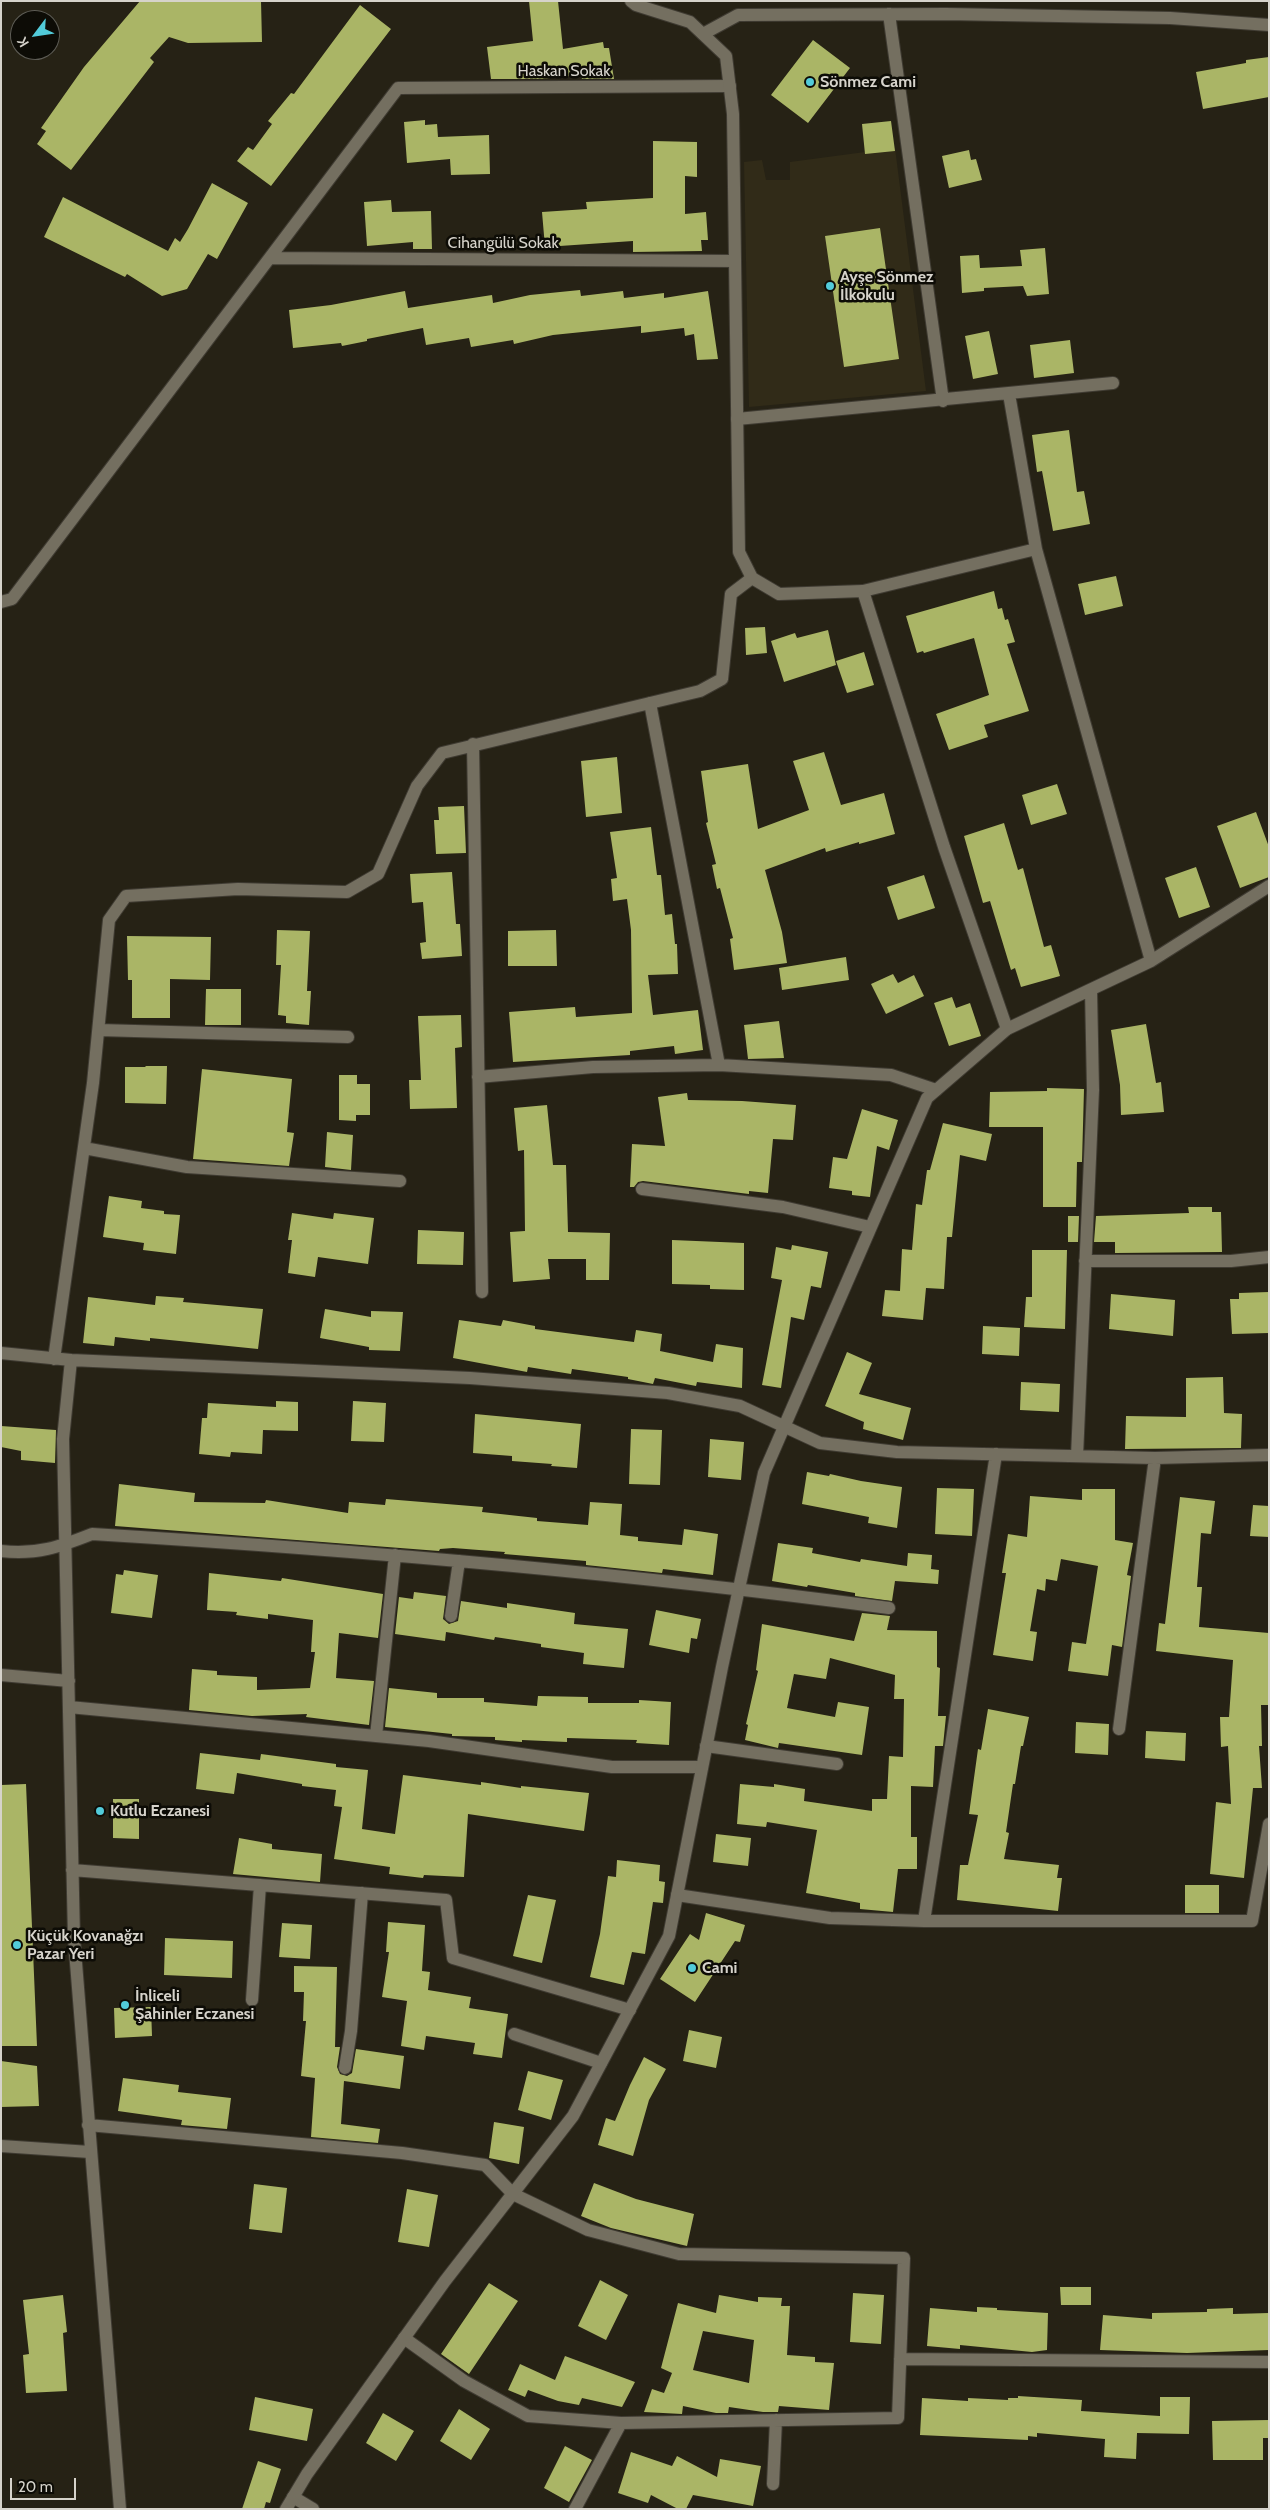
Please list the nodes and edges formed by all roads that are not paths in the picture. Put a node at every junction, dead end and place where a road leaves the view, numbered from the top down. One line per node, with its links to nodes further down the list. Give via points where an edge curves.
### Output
1 (631, 1): 4 (street, via 690,22)
2 (889, 14): 3 (street, via 1170,18); 4 (street, via 738,15); 10 (street)
3 (1269, 25)
4 (703, 34): 5 (street, via 726,56)
5 (730, 86): 6 (street, Haskan Sokak, via 398,88); 7 (street)
6 (271, 258): 7 (street, Cihangülü Sokak); 15 (street, via 12,599)
7 (735, 261): 11 (street)
8 (1113, 383): 9 (street)
9 (1009, 394): 10 (street); 12 (street)
10 (943, 400): 11 (street)
11 (737, 419): 13 (street, via 739,552)
12 (1036, 549): 14 (street); 19 (street)
13 (752, 578): 14 (street, via 779,594); 16 (street, via 731,594 722,678 700,691)
14 (863, 591): 21 (street)
15 (1, 602)
16 (650, 703): 17 (street); 24 (street)
17 (473, 744): 22 (street, via 442,753 417,786 378,874 347,892 238,889 126,896 110,920); 25 (street)
18 (1269, 886): 19 (street)
19 (1151, 961): 20 (street)
20 (1090, 990): 21 (street); 32 (street, via 1093,1090)
21 (1006, 1029): 26 (street)
22 (99, 1030): 23 (street); 27 (street)
23 (348, 1037)
24 (718, 1065): 25 (street, via 593,1067); 26 (street, via 891,1075)
25 (478, 1077): 33 (street)
26 (936, 1090): 30 (street, via 926,1098)
27 (84, 1148): 28 (street, via 186,1167); 35 (street)
28 (400, 1181)
29 (642, 1189): 30 (street, via 783,1207)
30 (870, 1227): 37 (street)
31 (1269, 1258): 32 (street)
32 (1086, 1261): 40 (street)
33 (482, 1292)
34 (1, 1353): 35 (street)
35 (54, 1359): 36 (street)
36 (70, 1360): 37 (street, via 470,1378 668,1393 740,1406); 42 (street, via 63,1438)
37 (783, 1428): 38 (street, via 820,1443 897,1452); 46 (street, via 764,1473)
38 (996, 1454): 40 (street); 62 (street)
39 (1269, 1455): 41 (street)
40 (1077, 1456): 41 (street)
41 (1155, 1458): 52 (street)
42 (66, 1545): 43 (street, via 26,1554); 44 (street, via 92,1534); 50 (street)
43 (1, 1551)
44 (396, 1555): 45 (street); 53 (street)
45 (459, 1561): 46 (street); 48 (street)
46 (739, 1588): 47 (street); 54 (street)
47 (889, 1608)
48 (451, 1616)
49 (1, 1675): 50 (street)
50 (68, 1681): 51 (street)
51 (69, 1707): 53 (street); 58 (street)
52 (1119, 1729)
53 (376, 1736): 56 (street, via 429,1740 612,1767)
54 (706, 1746): 55 (street); 56 (street)
55 (837, 1764)
56 (702, 1767): 61 (street)
57 (1269, 1824): 62 (street, via 1252,1921)
58 (72, 1870): 59 (street); 68 (street)
59 (260, 1885): 60 (street); 63 (street)
60 (362, 1893): 64 (street, via 446,1900 453,1958); 67 (street)
61 (677, 1895): 62 (street, via 830,1918); 64 (street, via 669,1936)
62 (924, 1921)
63 (252, 2000)
64 (630, 2010): 66 (street)
65 (514, 2034): 66 (street)
66 (601, 2063): 71 (street, via 573,2116)
67 (345, 2068)
68 (88, 2125): 70 (street); 71 (street, via 402,2153 486,2165)
69 (1, 2146): 70 (street)
70 (90, 2152): 79 (street)
71 (513, 2194): 72 (street); 73 (street, via 588,2230 679,2254 904,2258)
72 (404, 2338): 76 (street, via 464,2381 528,2416); 78 (street)
73 (900, 2359): 74 (street); 75 (street, via 898,2418)
74 (1269, 2362)
75 (776, 2420): 76 (street); 77 (street)
76 (621, 2423): 82 (street)
77 (772, 2484)
78 (293, 2497): 80 (street); 81 (street)
79 (120, 2509)
80 (286, 2509)
81 (313, 2509)
82 (575, 2509)

